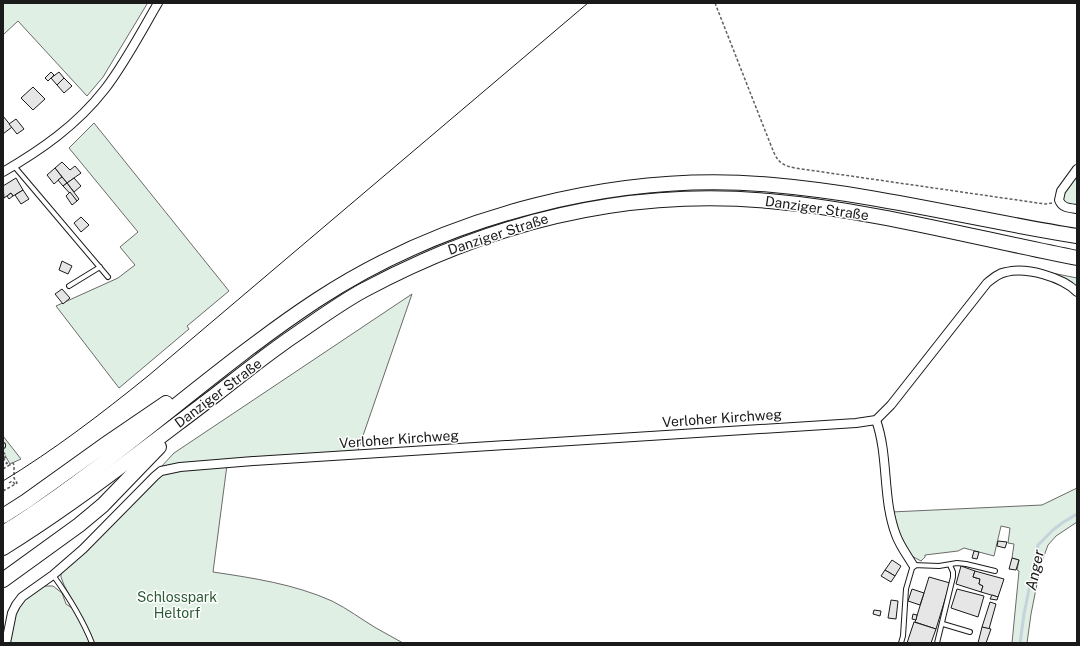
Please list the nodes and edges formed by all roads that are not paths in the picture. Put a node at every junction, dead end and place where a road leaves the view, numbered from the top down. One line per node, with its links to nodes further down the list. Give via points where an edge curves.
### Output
1 (158, 3): 2 (street, via 116,73 90,106 61,134)
2 (14, 166): 4 (street); 8 (lane)
3 (1077, 169): 5 (street, via 1061,191 1058,200 1062,206)
4 (3, 172)
5 (1077, 210)
6 (1077, 236): 12 (highway, Danziger Straße, via 876,198 770,185 658,185 604,191 520,209 465,227 414,248 354,277 317,300)
7 (1077, 258): 13 (highway, Danziger Straße, via 875,216 768,200 660,200 558,214 467,242 422,261 362,292 300,332)
8 (100, 267): 9 (lane); 10 (lane)
9 (108, 277)
10 (69, 286)
11 (1077, 292): 14 (street, via 1064,281 1044,274 1012,271 997,275 987,283 891,405)
12 (218, 372): 15 (highway, via 207,372 162,407); 16 (highway, Danziger Straße, via 80,481)
13 (187, 416): 17 (highway, Danziger Straße, via 87,492); 22 (highway, via 181,429 152,453 103,505 80,525)
14 (876, 420): 18 (street, via 882,444 892,522 896,536); 21 (street, Verloher Kirchweg, via 180,467 161,471 155,476 83,549)
15 (3, 516)
16 (3, 533)
17 (3, 548)
18 (913, 565): 19 (lane); 27 (lane, via 906,589)
19 (950, 565): 20 (lane, via 966,564); 23 (lane, via 953,577)
20 (995, 571)
21 (52, 575): 25 (street, Verloher Kirchweg, via 16,605); 26 (lane, via 67,595)
22 (3, 580)
23 (942, 624): 24 (lane); 28 (lane)
24 (970, 632)
25 (6, 643)
26 (92, 643)
27 (901, 643)
28 (937, 643)

